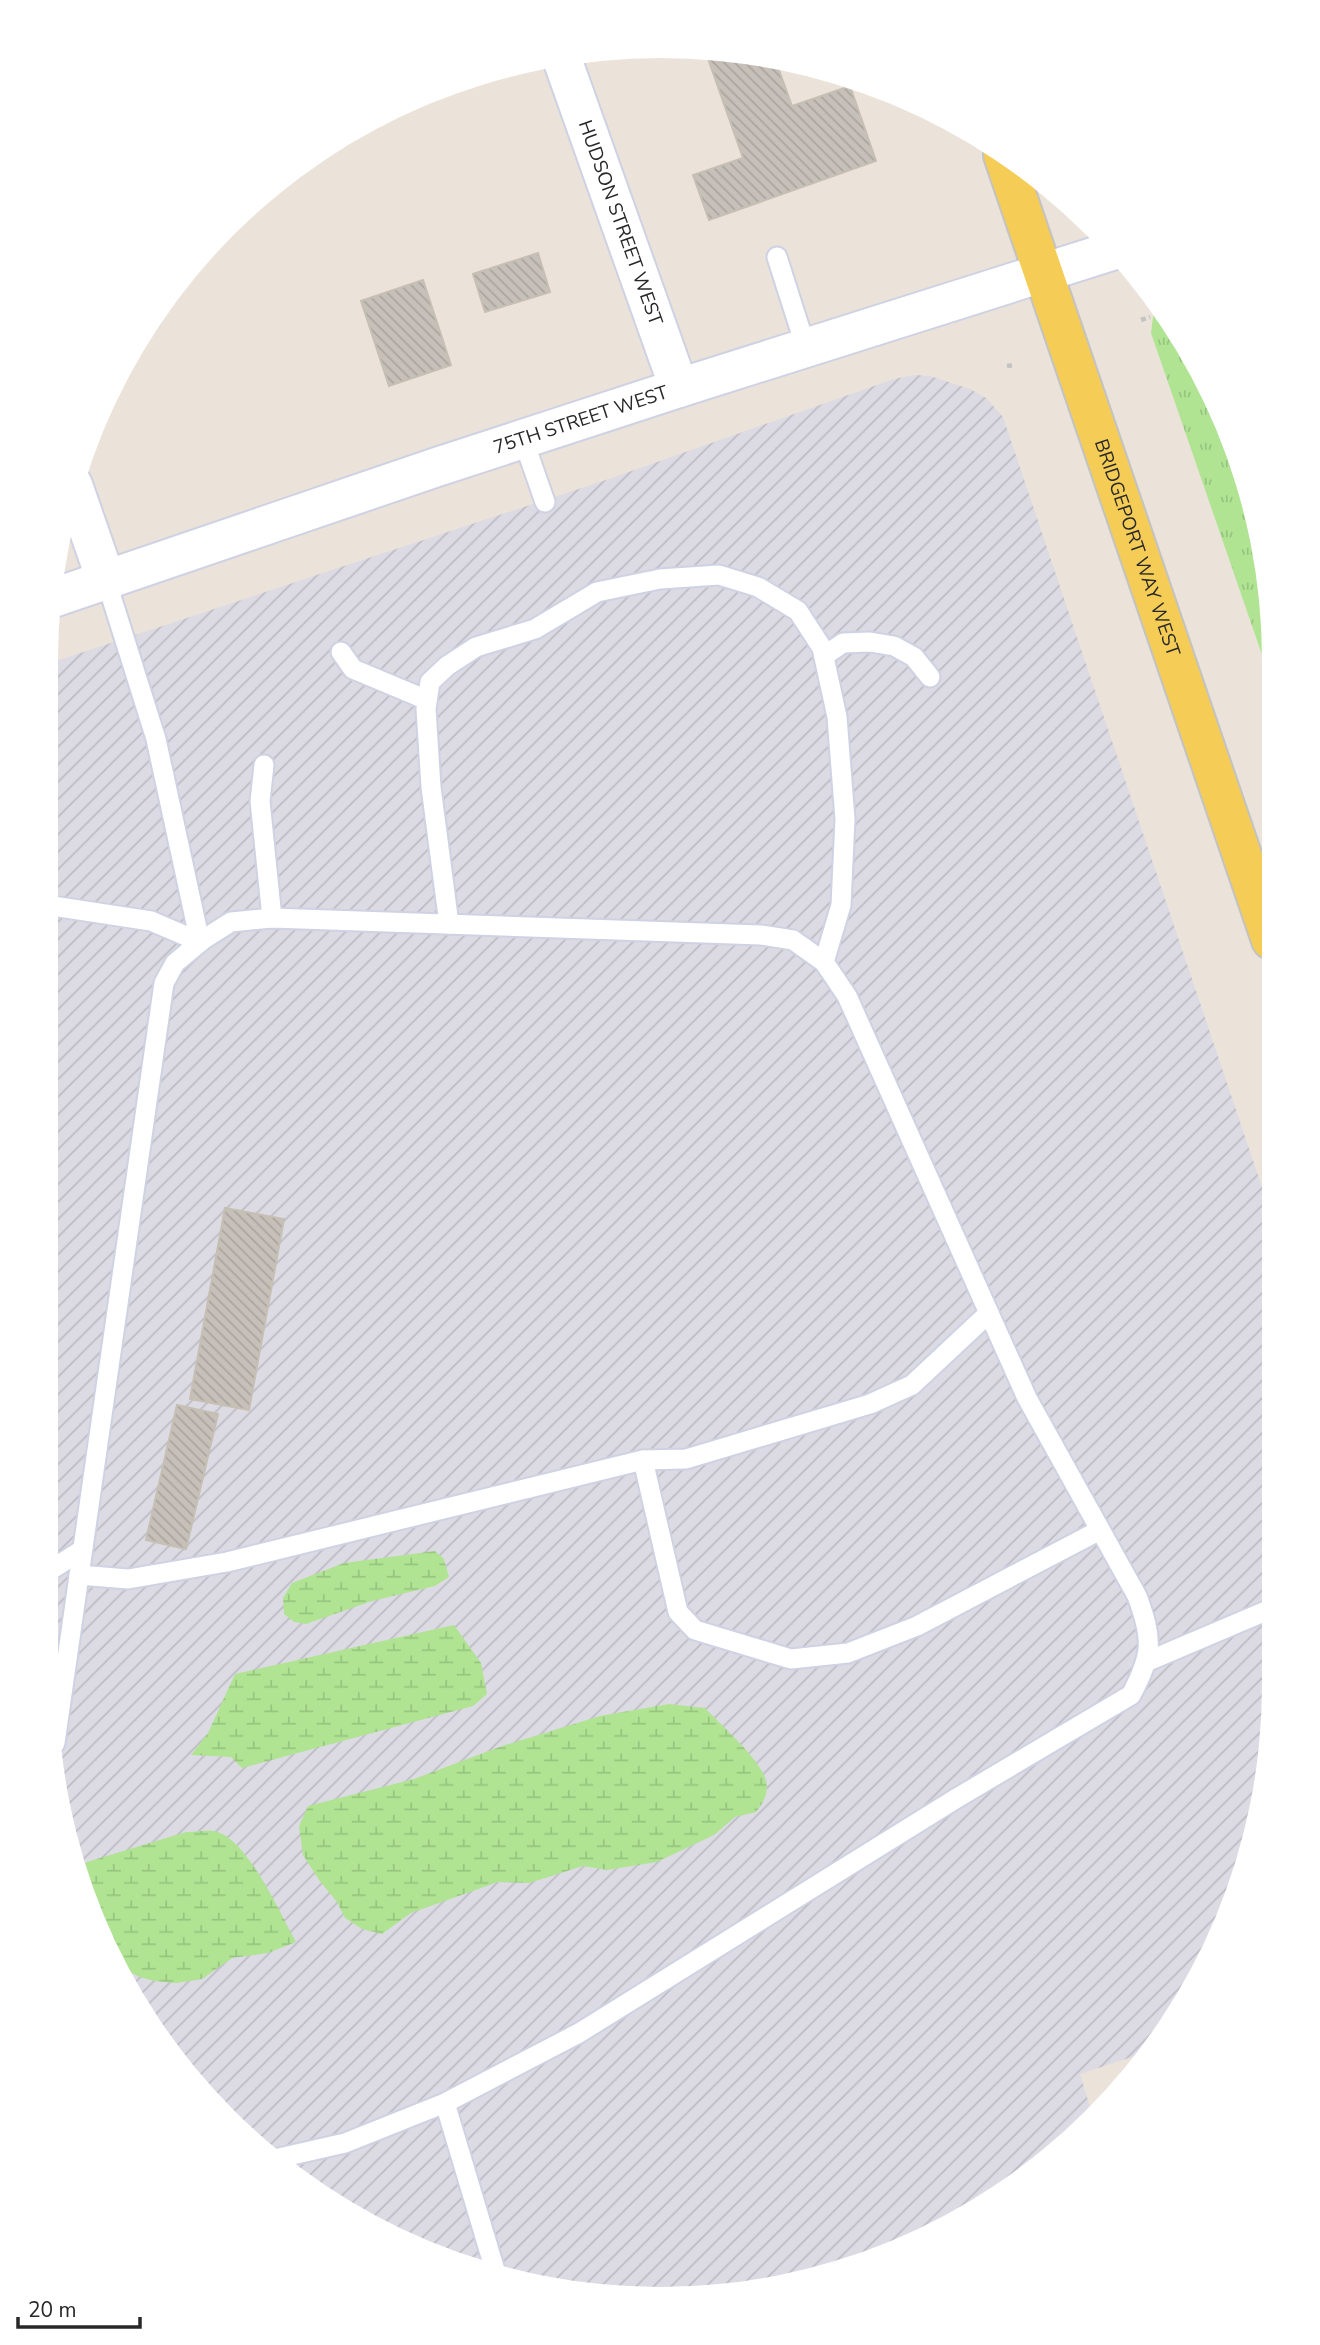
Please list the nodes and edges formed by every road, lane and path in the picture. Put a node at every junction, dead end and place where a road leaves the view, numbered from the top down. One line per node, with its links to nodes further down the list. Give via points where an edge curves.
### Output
1 (564, 66): 9 (street, HUDSON STREET WEST)
2 (1008, 168): 5 (main road, BRIDGEPORT WAY WEST)
3 (1104, 254): 5 (street, 75TH STREET WEST)
4 (777, 257): 8 (lane)
5 (1044, 273): 8 (street, 75TH STREET WEST); 21 (main road, BRIDGEPORT WAY WEST)
6 (1150, 317): 7 (path)
7 (1141, 320)
8 (806, 348): 9 (street, 75TH STREET WEST)
9 (679, 388): 10 (street, 75TH STREET WEST)
10 (523, 439): 12 (lane); 13 (street, 75TH STREET WEST)
11 (79, 502): 13 (street)
12 (545, 502)
13 (106, 580): 14 (street, 75TH STREET WEST); 24 (lane, via 156,739)
14 (62, 595)
15 (341, 652): 18 (lane, via 354,669)
16 (824, 656): 17 (lane, via 843,643 894,646 915,657); 18 (lane, via 798,611 758,587 719,575 660,579 597,592 536,629 476,646 430,682); 25 (lane, via 837,717 845,819 841,905)
17 (930, 677)
18 (427, 701): 23 (lane, via 431,787)
19 (264, 765): 22 (lane, via 260,801)
20 (58, 907): 24 (lane, via 150,921)
21 (1262, 916)
22 (272, 918): 23 (lane); 24 (lane, via 231,922)
23 (449, 925): 25 (lane, via 761,935 793,940)
24 (200, 942): 29 (lane, via 175,963 164,983)
25 (824, 962): 26 (lane, via 847,996)
26 (989, 1313): 27 (lane, via 912,1385 870,1404 686,1459); 28 (lane, via 1027,1398)
27 (643, 1460): 28 (lane, via 678,1612 695,1630 791,1659 848,1653 917,1626); 31 (lane, via 227,1562 128,1579)
28 (1100, 1530): 33 (lane, via 1137,1596 1148,1626)
29 (82, 1550): 30 (lane); 31 (lane)
30 (58, 1565)
31 (79, 1575): 34 (lane)
32 (1262, 1613): 33 (lane)
33 (1146, 1662): 35 (lane, via 1132,1695 579,2033)
34 (59, 1716)
35 (445, 2103): 36 (lane, via 345,2143); 37 (lane)
36 (285, 2157)
37 (493, 2264)

